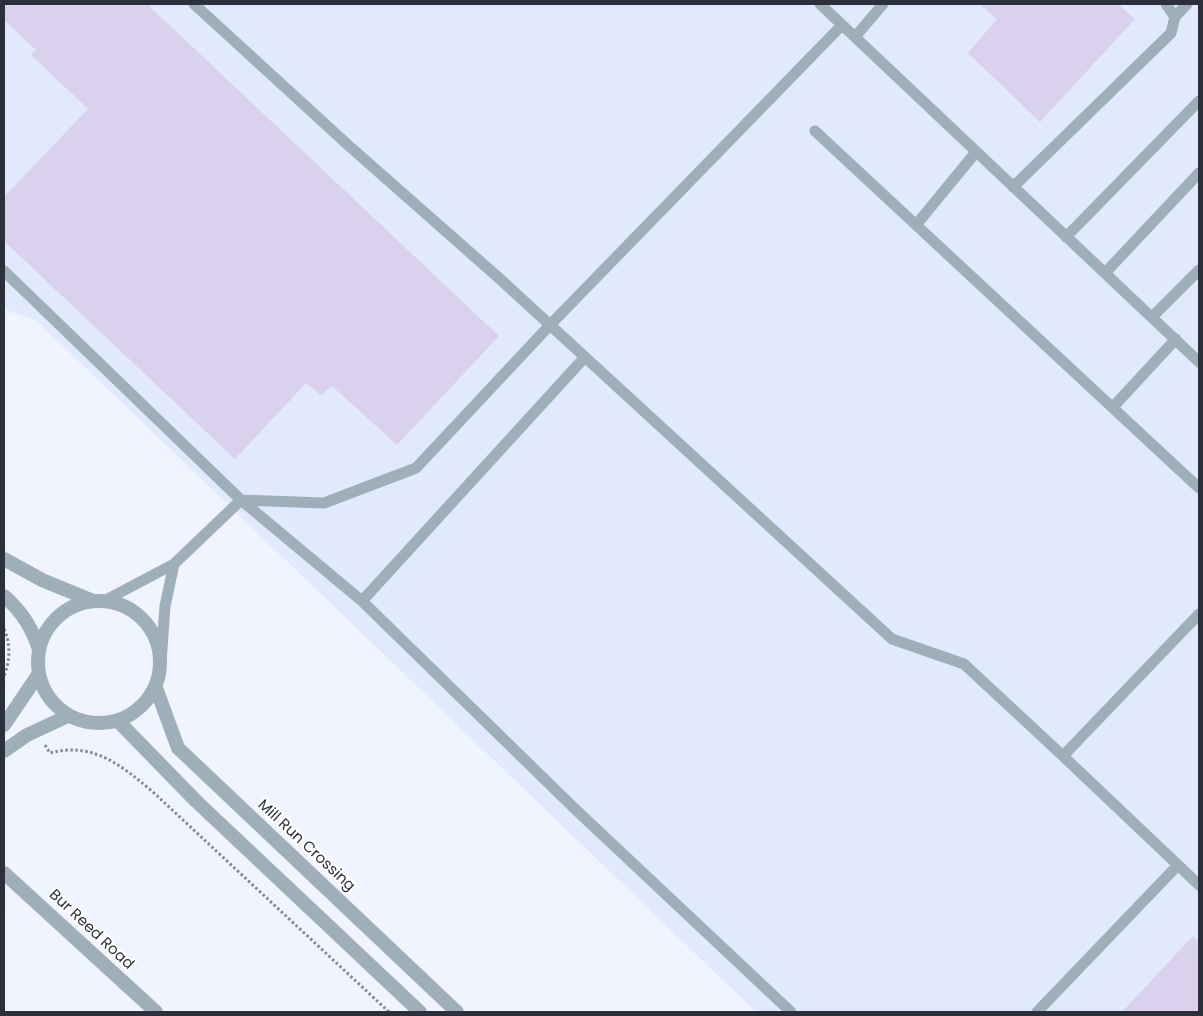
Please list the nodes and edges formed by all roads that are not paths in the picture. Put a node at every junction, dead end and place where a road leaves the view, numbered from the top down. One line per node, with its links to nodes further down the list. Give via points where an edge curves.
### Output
1 (194, 4): 20 (lane)
2 (820, 4): 7 (lane)
3 (883, 4): 8 (lane)
4 (1166, 4): 6 (lane)
5 (1187, 4): 6 (lane)
6 (1175, 17): 13 (lane, via 1171,33)
7 (842, 25): 8 (lane); 20 (lane)
8 (855, 37): 11 (lane)
9 (1199, 101): 15 (lane)
10 (815, 131): 14 (lane)
11 (976, 152): 13 (lane); 14 (lane)
12 (1199, 173): 18 (lane)
13 (1013, 187): 15 (lane)
14 (916, 225): 24 (lane)
15 (1066, 236): 18 (lane)
16 (1199, 270): 19 (lane)
17 (4, 272): 26 (lane)
18 (1106, 273): 19 (lane)
19 (1152, 317): 21 (lane)
20 (550, 325): 22 (lane); 26 (lane, via 416,468 324,503)
21 (1176, 339): 23 (lane); 24 (lane)
22 (585, 357): 31 (lane); 41 (lane, via 892,639 964,664)
23 (1199, 362)
24 (1113, 407): 25 (lane)
25 (1199, 488)
26 (241, 500): 28 (lane); 31 (lane)
27 (4, 559): 30 (street, via 42,580)
28 (174, 564): 30 (lane); 34 (lane, via 164,606)
29 (4, 596): 33 (street, via 20,610 30,625)
30 (98, 601): 33 (street, via 68,609 49,626); 34 (street, via 118,604 141,617 156,637)
31 (362, 601): 48 (lane, via 574,808)
32 (1199, 614): 41 (lane)
33 (39, 649): 35 (street)
34 (161, 663): 36 (street)
35 (38, 675): 37 (street, via 49,699); 39 (street)
36 (156, 688): 38 (street, via 140,709); 47 (street, Mill Run Crossing, via 178,748)
37 (68, 716): 38 (street, via 93,724); 40 (street, via 35,731)
38 (118, 721): 46 (street, via 196,801)
39 (4, 725)
40 (4, 751)
41 (1063, 756): 42 (lane)
42 (1178, 865): 44 (lane); 49 (lane)
43 (4, 873): 45 (street, Bur Reed Road)
44 (1199, 885)
45 (156, 1012)
46 (420, 1012)
47 (457, 1012)
48 (791, 1012)
49 (1037, 1012)

